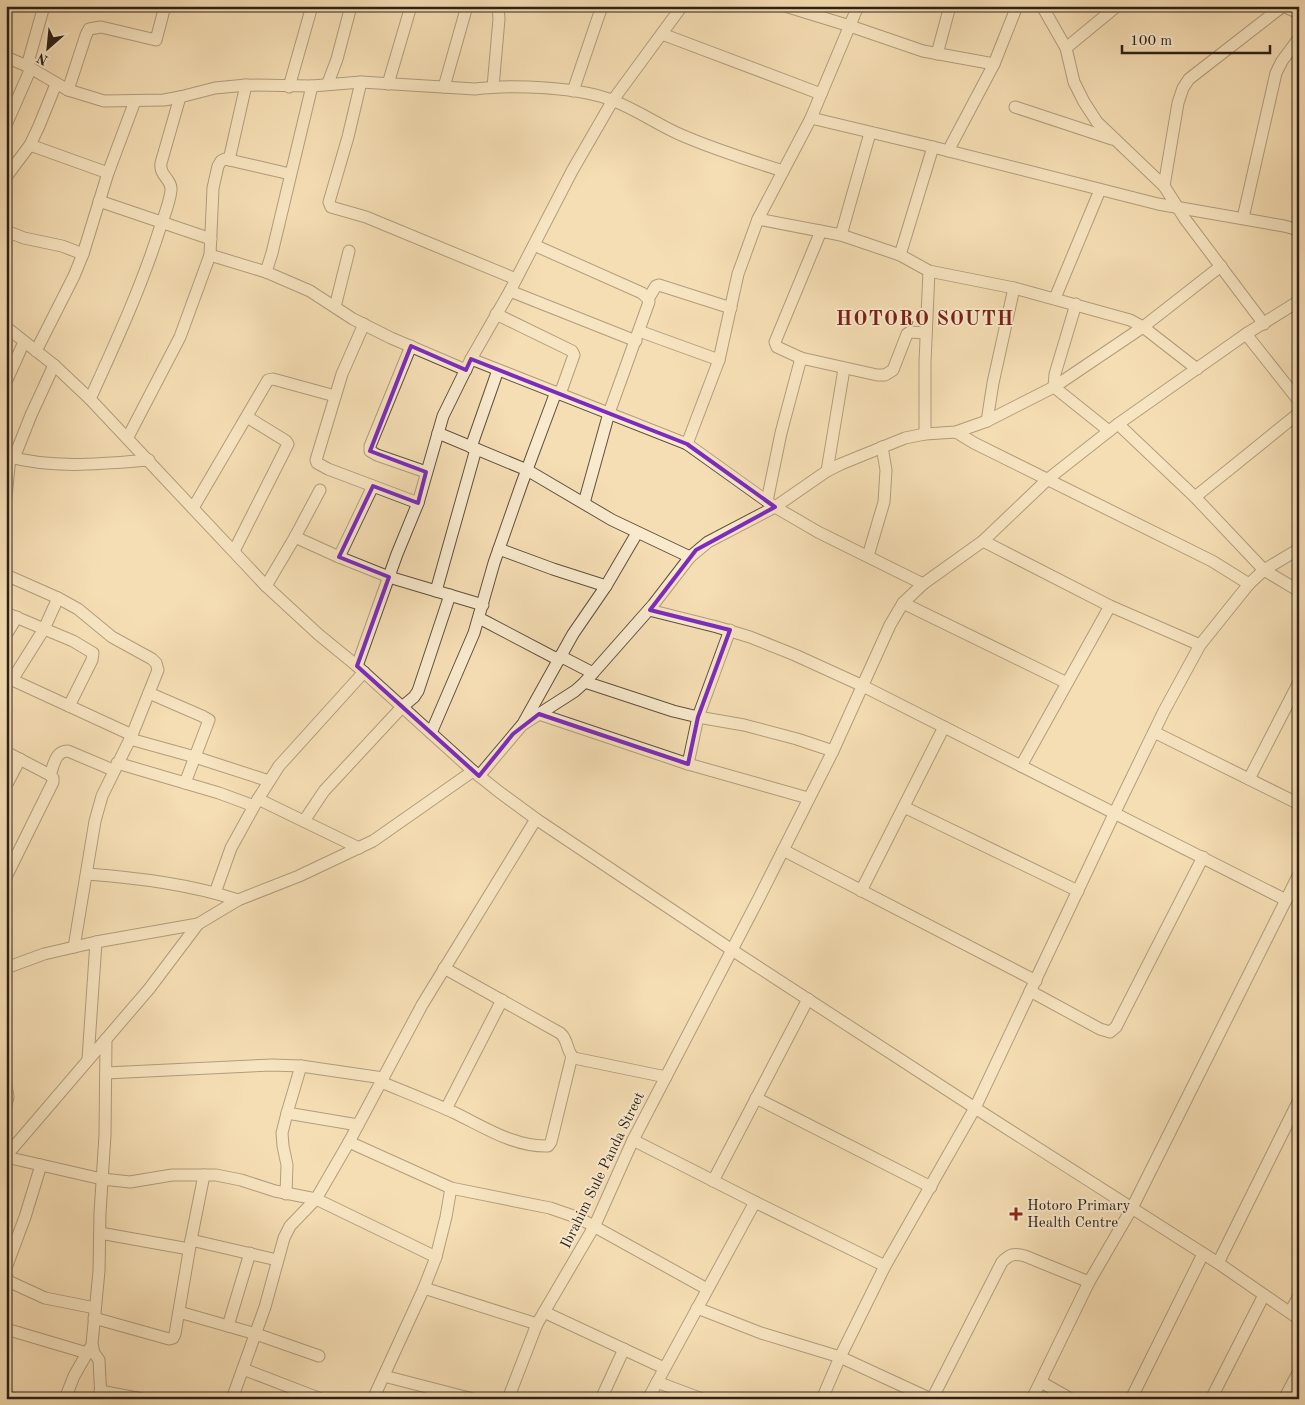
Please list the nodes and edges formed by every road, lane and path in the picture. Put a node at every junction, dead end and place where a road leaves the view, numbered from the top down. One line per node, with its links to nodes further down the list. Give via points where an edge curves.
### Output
1 (44, 6): 25 (street)
2 (165, 6): 35 (street, via 156,40 101,28 89,29)
3 (312, 6): 32 (street)
4 (351, 6): 27 (street)
5 (411, 6): 29 (street)
6 (467, 6): 34 (street)
7 (498, 6): 33 (street)
8 (602, 6): 36 (street)
9 (682, 6): 19 (street)
10 (785, 6): 18 (street)
11 (858, 6): 18 (street)
12 (950, 6): 22 (street)
13 (1017, 6): 24 (street)
14 (1042, 6): 21 (street)
15 (1117, 6): 21 (street)
16 (1283, 6): 17 (street); 54 (street, via 1186,83 1178,104)
17 (1299, 12)
18 (850, 26): 22 (street); 37 (street)
19 (662, 34): 37 (street); 39 (street)
20 (1299, 38): 58 (street, via 1276,73)
21 (1066, 48): 45 (street, via 1074,82 1084,102)
22 (938, 54): 24 (street)
23 (6, 57): 25 (street)
24 (994, 64): 48 (street)
25 (29, 67): 28 (street); 43 (street)
26 (361, 82): 27 (street); 29 (street); 74 (street, via 328,202 331,207 366,217)
27 (328, 83): 31 (street)
28 (56, 84): 35 (street); 46 (street)
29 (388, 84): 34 (street)
30 (246, 85): 32 (street); 38 (street, via 215,88); 49 (street)
31 (312, 86): 32 (street); 52 (street)
32 (289, 87)
33 (493, 87): 34 (street, via 475,90); 36 (street)
34 (444, 88)
35 (68, 90): 40 (street, via 104,101)
36 (572, 91): 39 (street)
37 (821, 94): 42 (street)
38 (180, 97): 40 (street); 60 (street, via 161,162 162,173 171,189)
39 (613, 100): 50 (street, via 678,134); 66 (street)
40 (135, 101): 51 (street)
41 (1015, 107): 45 (street)
42 (811, 118): 44 (street); 50 (street)
43 (7, 123)
44 (870, 133): 47 (street); 64 (street)
45 (1114, 139): 54 (street)
46 (30, 144): 51 (street); 53 (street)
47 (933, 147): 48 (street); 70 (street)
48 (948, 151): 55 (street)
49 (229, 160): 52 (street); 65 (street, via 221,161 218,166)
50 (783, 171): 59 (street)
51 (108, 173): 56 (street)
52 (290, 174): 73 (street)
53 (6, 177)
54 (1164, 186): 57 (street)
55 (1100, 190): 57 (street); 77 (street)
56 (99, 201): 60 (street); 68 (street)
57 (1179, 207): 58 (street); 71 (street)
58 (1243, 218): 61 (street)
59 (758, 219): 63 (street); 82 (street, via 738,274)
60 (161, 223): 65 (street); 105 (street, via 149,261)
61 (1299, 230)
62 (6, 231): 68 (street)
63 (821, 231): 64 (street); 94 (street, via 775,342 782,350)
64 (841, 235): 70 (street)
65 (211, 240): 69 (street)
66 (534, 245): 74 (street); 78 (street, via 642,293)
67 (349, 251): 81 (street)
68 (82, 254): 93 (street)
69 (210, 255): 73 (street); 115 (street, via 180,337)
70 (900, 255): 72 (street)
71 (1221, 266): 85 (street); 87 (street)
72 (929, 271): 75 (street); 88 (street)
73 (266, 272): 81 (street, via 310,291)
74 (516, 279): 76 (street)
75 (1014, 288): 77 (street); 110 (street, via 992,383)
76 (510, 291): 83 (street); 90 (street)
77 (1055, 298): 80 (street)
78 (648, 299): 82 (street, via 659,285); 90 (street)
79 (1299, 301): 85 (street, Ibrahim Sule Panda Street)
80 (1076, 304): 87 (street); 102 (street, via 1055,374)
81 (335, 308): 84 (street)
82 (731, 308): 95 (street)
83 (496, 314): 96 (street); 103 (street, via 572,351 574,355)
84 (364, 324): 92 (street); 104 (street)
85 (1264, 324): 89 (street, Ibrahim Sule Panda Street)
86 (6, 327): 91 (street)
87 (1143, 327): 99 (street); 102 (street)
88 (926, 333): 98 (street, via 907,334 890,373 877,375); 114 (street)
89 (1246, 334): 99 (street, Ibrahim Sule Panda Street); 106 (street)
90 (638, 336): 95 (street); 107 (street)
91 (24, 342): 93 (street); 101 (street)
92 (411, 346): 96 (street); 123 (street, via 370,451)
93 (36, 351): 97 (street)
94 (802, 358): 98 (street); 131 (street, via 781,433)
95 (719, 360): 116 (street)
96 (468, 364): 100 (street); 113 (street)
97 (54, 365): 105 (street); 119 (street)
98 (844, 369): 122 (street)
99 (1197, 369): 111 (street, Ibrahim Sule Panda Street)
100 (498, 370): 103 (street); 118 (street)
101 (6, 382)
102 (1054, 388): 110 (street); 111 (street)
103 (558, 393): 107 (street); 121 (street)
104 (335, 396): 109 (street, via 270,379); 125 (street, via 317,463)
105 (90, 399): 115 (street)
106 (1299, 401)
107 (609, 413): 116 (street); 130 (street)
108 (1299, 413): 128 (street)
109 (247, 417): 132 (street); 138 (street, via 288,444)
110 (988, 420): 112 (street)
111 (1114, 428): 124 (street, Ibrahim Sule Panda Street); 128 (street)
112 (956, 432): 114 (street); 124 (street)
113 (438, 433): 118 (street); 123 (street)
114 (924, 434): 117 (street)
115 (128, 437): 120 (street)
116 (687, 444): 131 (street)
117 (882, 447): 122 (street); 139 (street, via 886,470 884,502)
118 (474, 448): 121 (street); 149 (street)
119 (10, 457): 120 (street, via 67,465); 127 (street)
120 (149, 460): 132 (street)
121 (527, 470): 130 (street); 136 (street)
122 (826, 471): 131 (street)
123 (426, 472): 129 (street)
124 (1048, 479): 135 (street, Ibrahim Sule Panda Street); 146 (street, via 1212,561)
125 (373, 486): 129 (street); 140 (street)
126 (320, 490): 134 (street)
127 (6, 496)
128 (1196, 497): 142 (street)
129 (418, 503): 144 (street)
130 (584, 503): 133 (street)
131 (771, 504): 139 (street); 141 (street, via 708,542)
132 (193, 508): 138 (street)
133 (637, 533): 141 (street); 148 (street)
134 (295, 537): 140 (street); 147 (street)
135 (983, 541): 145 (street, Ibrahim Sule Panda Street); 155 (street)
136 (499, 549): 148 (street); 154 (street)
137 (1299, 549): 142 (street)
138 (234, 552): 147 (street)
139 (868, 556): 145 (street)
140 (339, 557): 144 (street)
141 (690, 557): 156 (street)
142 (1264, 570): 146 (street); 150 (street)
143 (6, 575): 152 (street)
144 (389, 577): 149 (street); 164 (street)
145 (923, 584): 153 (street, Ibrahim Sule Panda Street)
146 (1249, 584): 162 (street)
147 (266, 586): 164 (street)
148 (606, 586): 163 (street)
149 (436, 591): 151 (street)
150 (1299, 591)
151 (450, 595): 154 (street); 173 (street, via 418,691)
152 (58, 598): 159 (street); 171 (street, via 78,609 112,637 156,663 158,670)
153 (903, 603): 169 (street); 170 (street, Ibrahim Sule Panda Street)
154 (484, 605): 158 (street)
155 (1110, 606): 162 (street); 169 (street)
156 (649, 610): 160 (street); 165 (street)
157 (12, 615): 159 (street); 161 (street)
158 (479, 618): 163 (street); 179 (street)
159 (44, 629): 166 (street); 172 (street, via 93,653)
160 (730, 630): 170 (street); 175 (street)
161 (6, 635)
162 (1200, 645): 178 (street)
163 (560, 658): 165 (street); 176 (street)
164 (361, 669): 173 (street); 191 (street)
165 (593, 673): 167 (street)
166 (9, 678): 172 (street)
167 (585, 682): 174 (street); 175 (street)
168 (1299, 682): 190 (street)
169 (1066, 683): 186 (street)
170 (863, 686): 177 (street); 181 (street, Ibrahim Sule Panda Street)
171 (149, 693): 180 (street); 183 (street, via 208,720)
172 (69, 706): 180 (street)
173 (402, 707): 179 (street); 200 (street, via 324,791)
174 (539, 714): 176 (street); 185 (street)
175 (698, 717): 181 (street, via 744,725); 185 (street)
176 (522, 725): 188 (street)
177 (944, 727): 186 (street); 197 (street)
178 (1154, 732): 190 (street); 198 (street)
179 (431, 733): 188 (street)
180 (131, 737): 183 (street); 187 (street)
181 (833, 751): 194 (street, Ibrahim Sule Panda Street)
182 (6, 752): 184 (street)
183 (195, 756): 191 (street); 192 (street)
184 (20, 759): 189 (street); 193 (street)
185 (688, 764): 194 (street)
186 (1022, 766): 198 (street)
187 (115, 767): 189 (street, via 63,750); 192 (street); 204 (street, via 95,820)
188 (476, 773): 199 (street); 201 (street)
189 (50, 775): 206 (street, via 53,782)
190 (1249, 779): 196 (street)
191 (269, 781): 195 (street)
192 (186, 783): 195 (street)
193 (6, 786)
194 (808, 798): 202 (street, Ibrahim Sule Panda Street)
195 (256, 802): 200 (street); 210 (street, via 232,848)
196 (1299, 804)
197 (904, 807): 208 (street); 209 (street)
198 (1115, 812): 203 (street); 209 (street)
199 (536, 819): 216 (street); 218 (street)
200 (304, 821): 201 (street)
201 (359, 848): 211 (street)
202 (783, 850): 208 (street); 216 (street, Ibrahim Sule Panda Street)
203 (1203, 858): 212 (street); 220 (street, via 1116,1027 1110,1032)
204 (87, 874): 210 (street, via 136,878); 215 (street)
205 (1299, 874): 207 (street)
206 (6, 877)
207 (1296, 886): 212 (street)
208 (861, 891): 219 (street)
209 (1078, 891): 219 (street)
210 (216, 893): 211 (street)
211 (238, 900): 213 (street)
212 (1286, 900): 250 (street)
213 (198, 924): 214 (street); 223 (street)
214 (96, 942): 215 (street); 225 (street)
215 (74, 947): 217 (street)
216 (732, 950): 221 (street); 228 (street, Ibrahim Sule Panda Street)
217 (6, 968)
218 (444, 968): 222 (street); 229 (street)
219 (1036, 980): 220 (street)
220 (1030, 991): 234 (street)
221 (808, 999): 231 (street); 234 (street)
222 (502, 1000): 224 (street, via 564,1036); 235 (street)
223 (106, 1039): 225 (street); 227 (street)
224 (572, 1056): 228 (street); 235 (street, via 548,1146 504,1137)
225 (88, 1059): 240 (street)
226 (301, 1066): 227 (street); 229 (street); 236 (street)
227 (106, 1072): 243 (street)
228 (666, 1077): 238 (street, Ibrahim Sule Panda Street)
229 (382, 1080): 235 (street); 237 (street)
230 (6, 1085): 233 (street)
231 (756, 1098): 244 (street); 245 (street)
232 (1299, 1100): 258 (street)
233 (6, 1105)
234 (975, 1108): 245 (street); 250 (street)
235 (446, 1109)
236 (287, 1113): 237 (street); 247 (street, via 282,1133 287,1165)
237 (358, 1125): 239 (street)
238 (633, 1140): 244 (street); 251 (street, Ibrahim Sule Panda Street)
239 (348, 1142): 246 (street); 248 (street)
240 (8, 1152): 241 (street)
241 (41, 1165): 243 (street); 260 (street)
242 (204, 1176): 243 (street, via 172,1175 130,1182); 247 (street, via 241,1180); 253 (street)
243 (102, 1179): 252 (street)
244 (713, 1181): 249 (street)
245 (931, 1187): 259 (street)
246 (451, 1188): 251 (street, via 550,1208); 256 (street)
247 (286, 1194): 248 (street)
248 (316, 1199): 256 (street); 257 (street, via 290,1226)
249 (755, 1202): 259 (street); 264 (street)
250 (1132, 1208): 255 (street); 262 (street)
251 (594, 1225): 264 (street); 269 (street, Ibrahim Sule Panda Street)
252 (100, 1233): 253 (street); 270 (street)
253 (190, 1244): 254 (street); 268 (street)
254 (250, 1253): 257 (street); 273 (street)
255 (1203, 1254): 258 (street); 303 (street)
256 (436, 1257): 263 (street)
257 (277, 1260): 275 (street)
258 (1218, 1263): 265 (street)
259 (886, 1266): 279 (street)
260 (6, 1268)
261 (6, 1277): 270 (street, via 10,1282 45,1298)
262 (1089, 1282): 285 (street); 300 (street, via 1025,1256 1008,1256)
263 (424, 1288): 272 (street); 283 (street)
264 (707, 1289): 267 (street)
265 (1264, 1295): 271 (street); 304 (street)
266 (1299, 1296): 271 (street)
267 (697, 1308): 279 (street, via 761,1333); 280 (street)
268 (179, 1312): 270 (street, via 175,1334 169,1339); 273 (street)
269 (544, 1312): 272 (street, Ibrahim Sule Panda Street); 277 (street)
270 (95, 1313): 276 (street)
271 (1294, 1316)
272 (537, 1324): 295 (street, Ibrahim Sule Panda Street)
273 (228, 1326): 275 (street)
274 (6, 1328): 276 (street)
275 (256, 1334): 278 (street); 281 (street)
276 (89, 1349): 286 (street, via 99,1360); 289 (street)
277 (624, 1349): 280 (street); 296 (street)
278 (319, 1356)
279 (840, 1357): 299 (street); 300 (street)
280 (664, 1368): 284 (street)
281 (243, 1369): 291 (street); 292 (street)
282 (1299, 1371): 305 (street)
283 (384, 1376): 293 (street); 294 (street)
284 (657, 1382): 297 (street); 298 (street)
285 (1041, 1382): 301 (street); 302 (street)
286 (100, 1395): 290 (street)
287 (6, 1396): 288 (street)
288 (14, 1399)
289 (65, 1399)
290 (142, 1399)
291 (232, 1399)
292 (321, 1399)
293 (373, 1399)
294 (473, 1399)
295 (508, 1399)
296 (601, 1399)
297 (648, 1399)
298 (702, 1399)
299 (822, 1399)
300 (931, 1399)
301 (1032, 1399)
302 (1071, 1399)
303 (1131, 1399)
304 (1211, 1399)
305 (1284, 1399)

